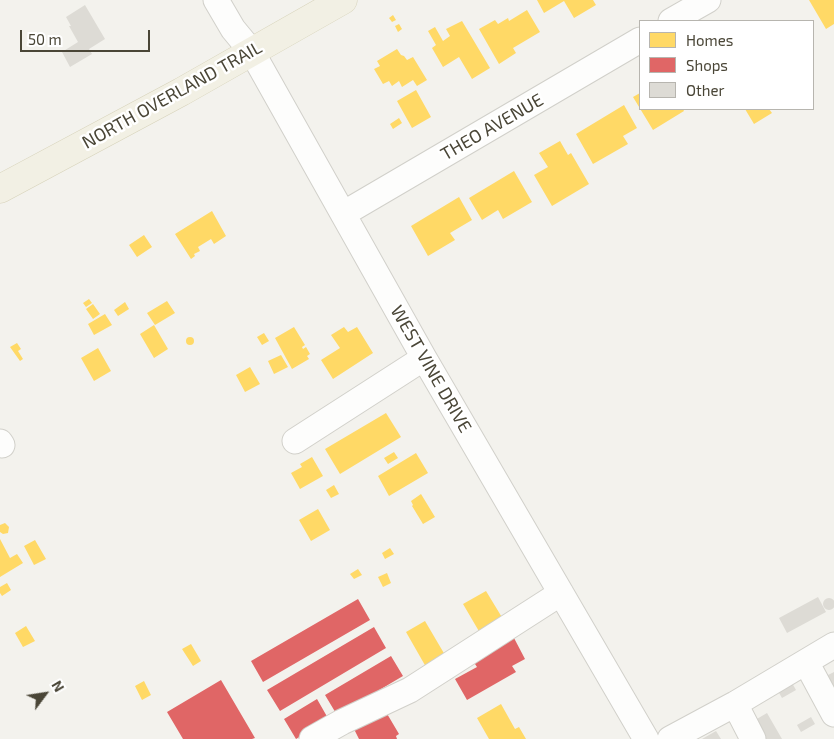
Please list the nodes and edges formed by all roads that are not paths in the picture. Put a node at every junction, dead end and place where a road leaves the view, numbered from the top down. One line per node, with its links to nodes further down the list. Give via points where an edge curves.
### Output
1 (216, 0): 6 (street, WEST VINE DRIVE, via 233,29)
2 (343, 0): 6 (main road, NORTH OVERLAND TRAIL)
3 (708, 0): 4 (street)
4 (674, 20)
5 (639, 41): 8 (street, THEO AVENUE)
6 (252, 52): 7 (main road, NORTH OVERLAND TRAIL); 8 (street, WEST VINE DRIVE)
7 (0, 189)
8 (343, 214): 9 (street, WEST VINE DRIVE)
9 (424, 358): 10 (street); 11 (street, WEST VINE DRIVE)
10 (295, 441)
11 (561, 593): 16 (street, via 410,690); 17 (street, WEST VINE DRIVE)
12 (834, 645): 13 (street)
13 (806, 662): 14 (street); 15 (street)
14 (735, 704): 18 (street); 19 (street)
15 (834, 714)
16 (312, 739)
17 (646, 739)
18 (670, 739)
19 (753, 739)

